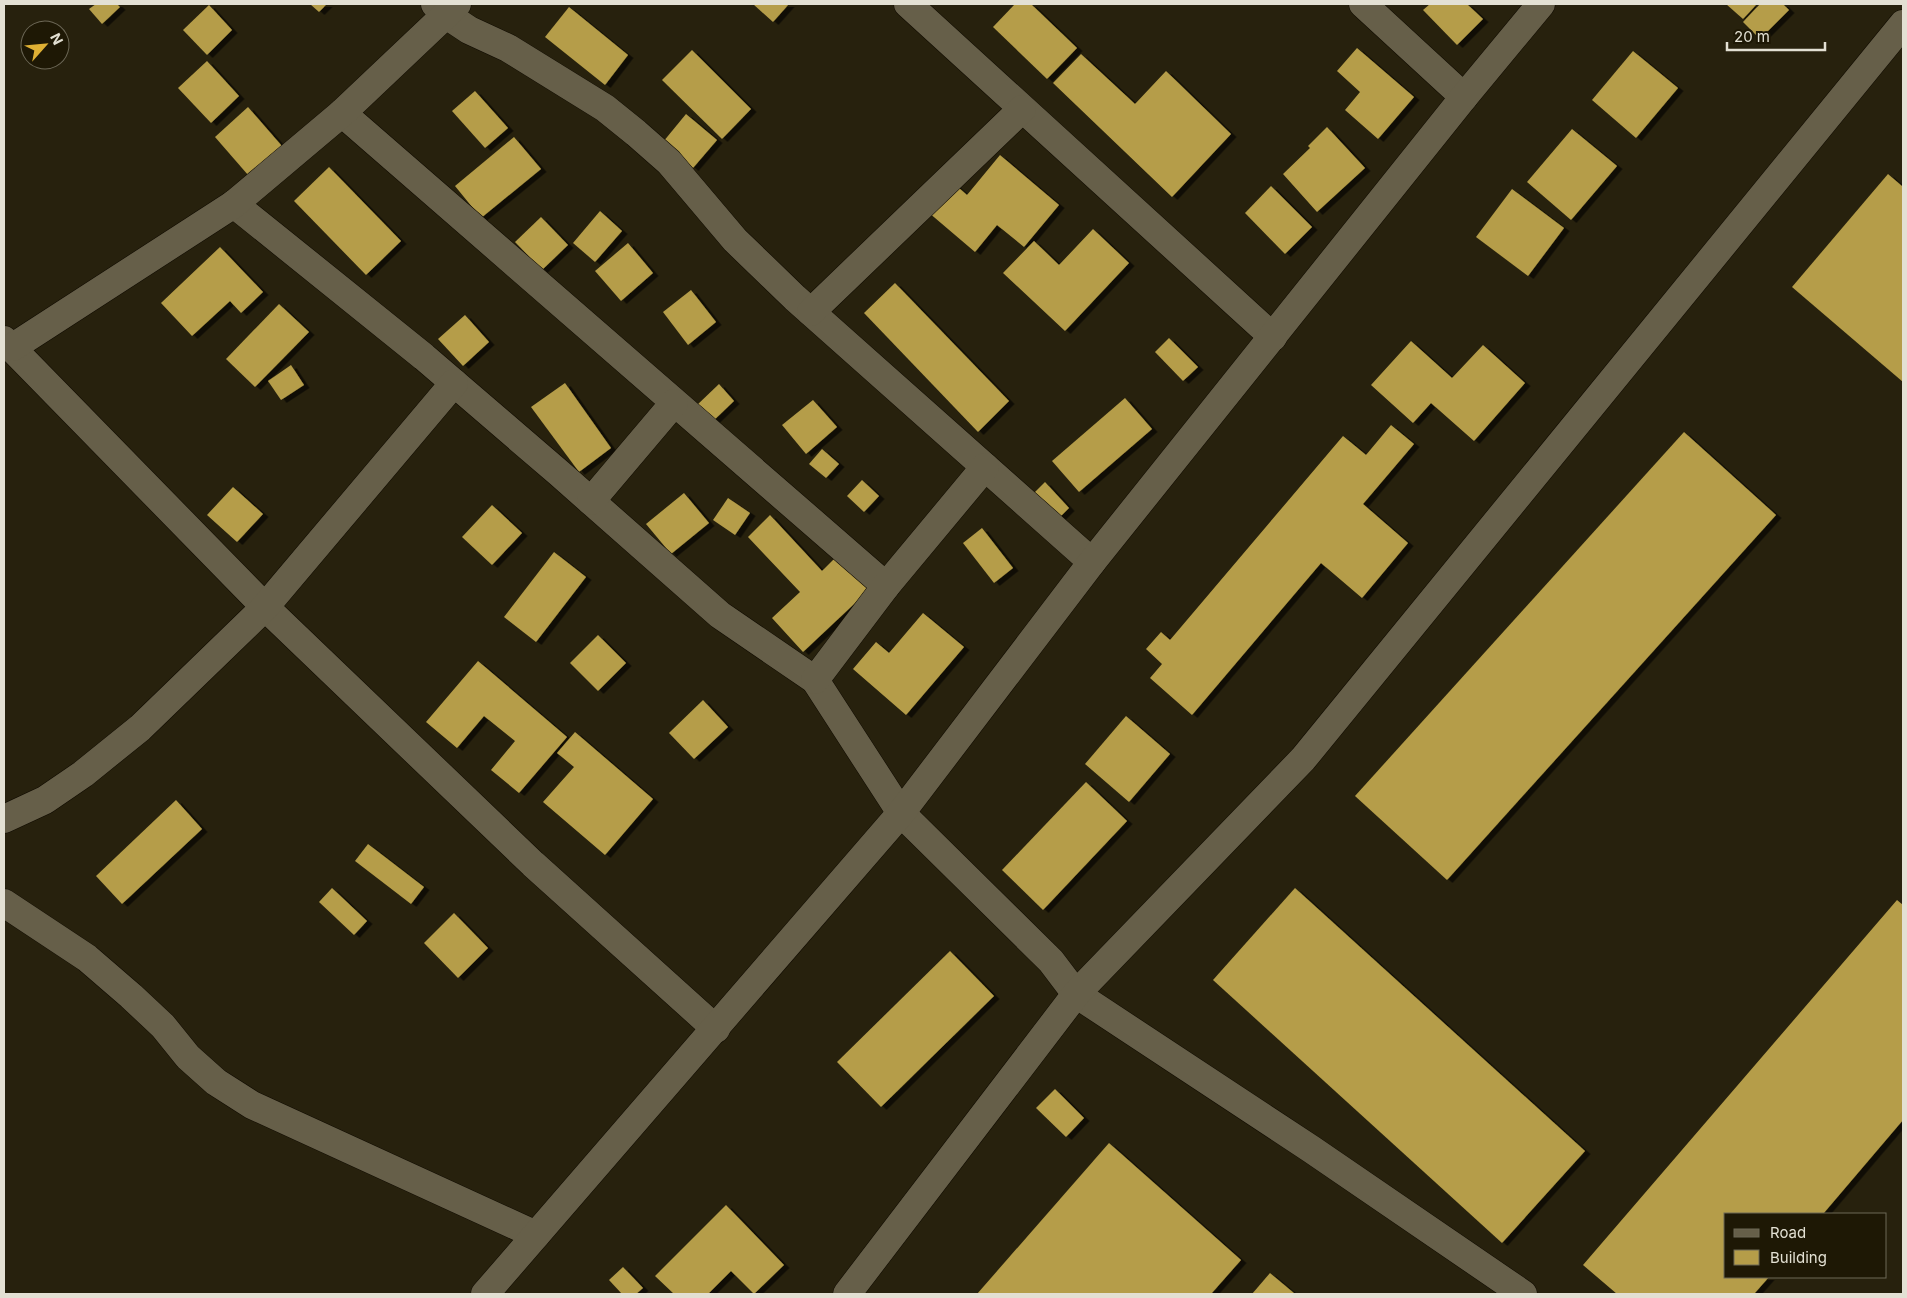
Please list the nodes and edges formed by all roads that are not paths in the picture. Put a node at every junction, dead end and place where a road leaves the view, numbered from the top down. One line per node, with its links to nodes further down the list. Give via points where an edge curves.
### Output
1 (1364, 4): 6 (street)
2 (1542, 4): 6 (street)
3 (446, 7): 8 (street); 10 (street, via 469,30 508,48 605,108 668,162 735,240)
4 (924, 9): 7 (street)
5 (1903, 24): 24 (street, via 1304,759)
6 (1464, 97): 11 (street)
7 (1022, 109): 10 (street); 11 (street)
8 (342, 113): 9 (street); 14 (street)
9 (234, 204): 12 (street); 13 (street)
10 (811, 312): 15 (street)
11 (1273, 337): 17 (street)
12 (8, 343): 19 (street)
13 (454, 382): 16 (street); 19 (street)
14 (674, 403): 16 (street); 18 (street)
15 (985, 467): 17 (street); 18 (street)
16 (591, 501): 20 (street, via 720,615)
17 (1092, 562): 21 (street)
18 (886, 586): 20 (street)
19 (265, 607): 22 (street, via 126,740 45,800); 25 (street, via 533,864)
20 (815, 680): 21 (street)
21 (901, 813): 24 (street, via 1051,961); 25 (street)
22 (4, 819)
23 (4, 903): 26 (street, via 87,958 163,1026 188,1058 216,1082 252,1105)
24 (1076, 994): 28 (street); 29 (street)
25 (716, 1029): 26 (street)
26 (536, 1235): 27 (street)
27 (485, 1294)
28 (847, 1294)
29 (1523, 1294)

